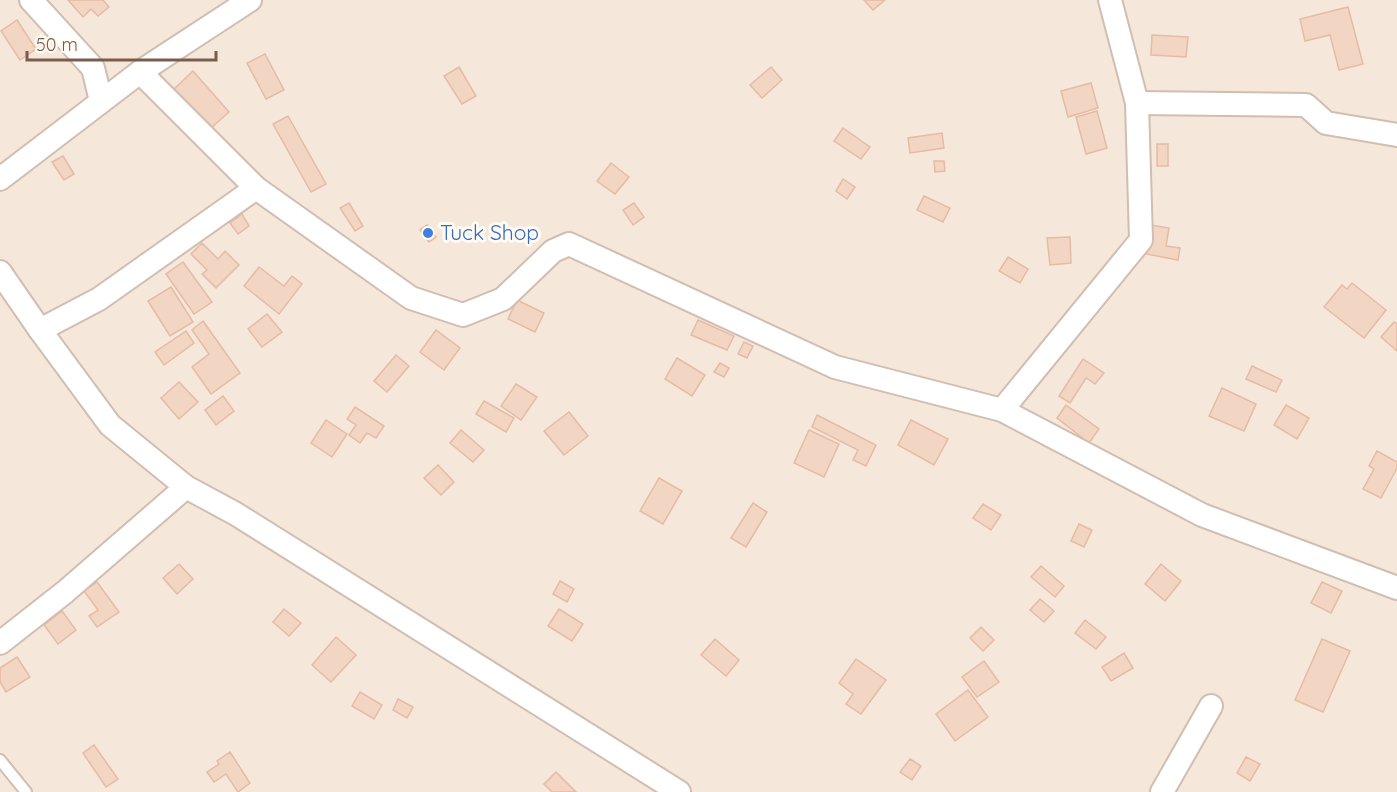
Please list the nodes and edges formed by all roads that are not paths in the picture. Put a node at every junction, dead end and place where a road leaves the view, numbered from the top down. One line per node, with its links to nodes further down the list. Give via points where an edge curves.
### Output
1 (31, 0): 5 (street, via 93,68)
2 (250, 0): 4 (street)
3 (1110, 0): 6 (street)
4 (140, 72): 5 (street); 9 (street)
5 (101, 101): 8 (street)
6 (1137, 103): 7 (street, via 1306,105 1326,123); 12 (street, via 1141,240)
7 (1397, 135)
8 (0, 179)
9 (256, 188): 11 (street, via 99,299); 12 (street, via 411,298 463,315 503,299 554,251 569,244 835,367)
10 (0, 272): 11 (street)
11 (40, 330): 13 (street, via 110,425)
12 (1002, 410): 14 (street, via 1202,515)
13 (186, 487): 15 (street); 19 (street, via 236,514)
14 (1397, 588)
15 (0, 643)
16 (1211, 706): 20 (street)
17 (0, 760): 18 (lane)
18 (26, 792)
19 (679, 792)
20 (1162, 792)

